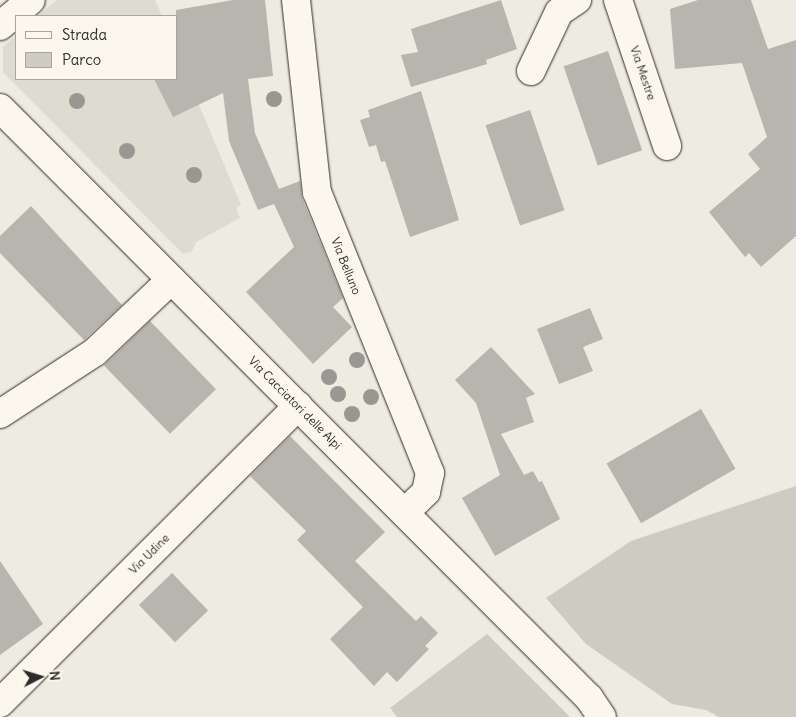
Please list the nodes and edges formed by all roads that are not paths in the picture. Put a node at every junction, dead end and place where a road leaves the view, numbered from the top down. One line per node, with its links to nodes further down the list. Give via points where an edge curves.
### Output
1 (31, 0): 5 (street)
2 (296, 0): 12 (street, Via Belluno, via 317,192 430,473 428,488)
3 (577, 0): 6 (street, via 559,12)
4 (618, 0): 8 (street, Via Mestre)
5 (0, 26)
6 (532, 71)
7 (0, 108): 9 (street, Via Cacciatori delle Alpi)
8 (667, 146)
9 (171, 280): 10 (street, Via Cacciatori delle Alpi); 11 (street, via 95,352)
10 (298, 406): 12 (street, Via Cacciatori delle Alpi); 13 (street, Via Udine)
11 (0, 414)
12 (404, 513): 14 (street, Via Cacciatori delle Alpi)
13 (0, 703)
14 (595, 708): 15 (street, Via Cacciatori delle Alpi)
15 (619, 717)

